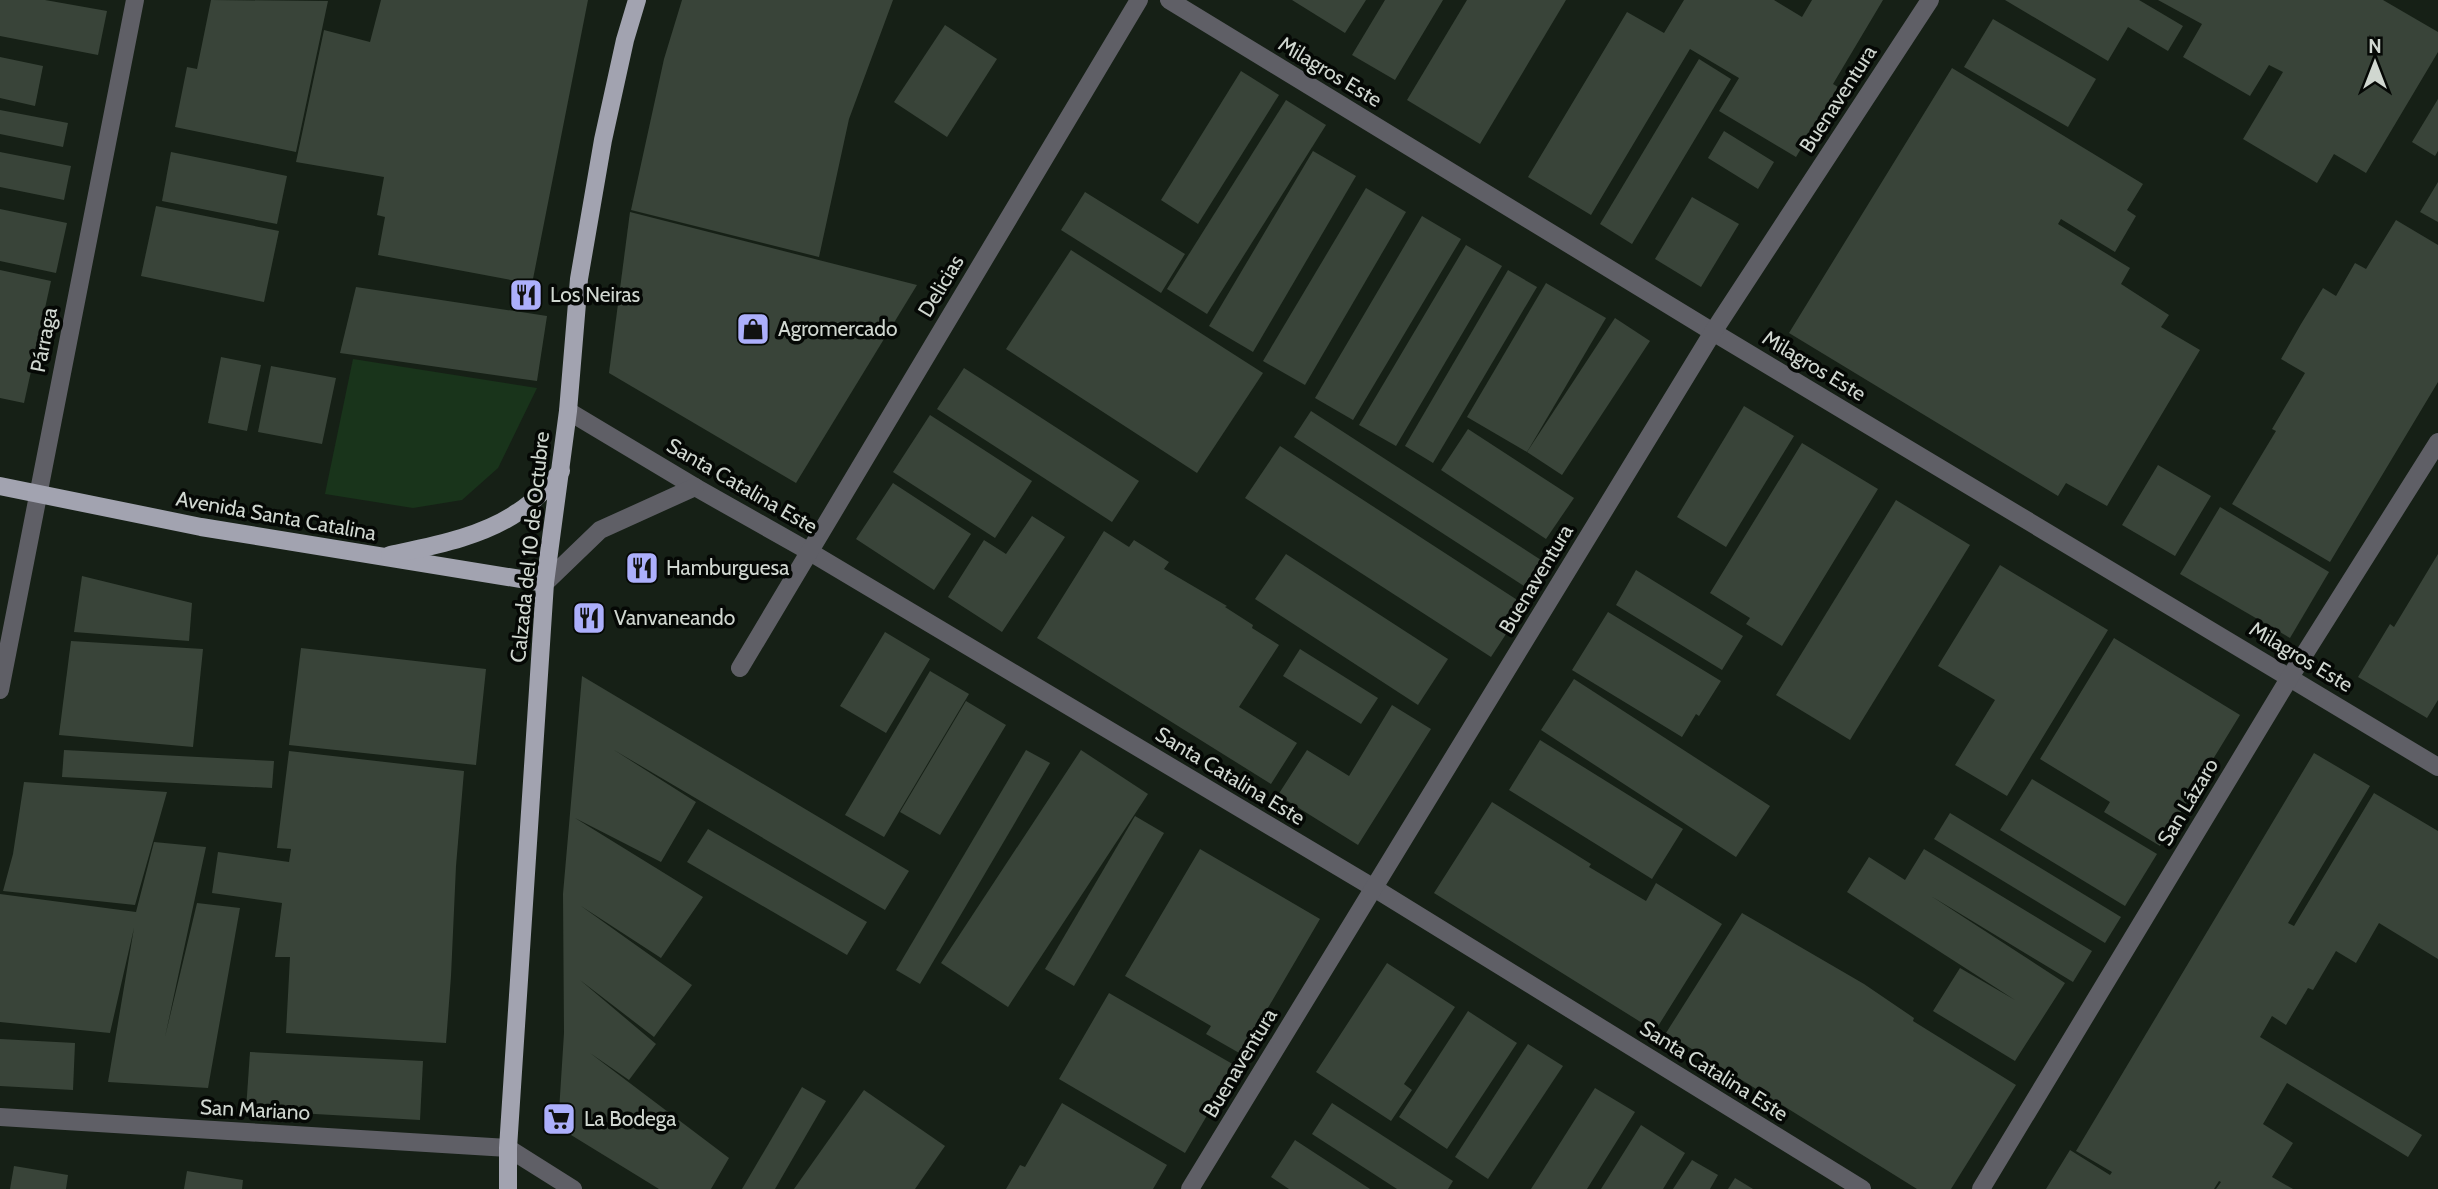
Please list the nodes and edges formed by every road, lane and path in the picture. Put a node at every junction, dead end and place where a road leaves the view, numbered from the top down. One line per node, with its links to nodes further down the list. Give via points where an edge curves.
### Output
1 (135, 0): 12 (street, Párraga)
2 (638, 0): 7 (main road, Calzada del 10 de Octubre, via 622,53 594,190 579,279)
3 (1139, 0): 13 (street, Delicias)
4 (1169, 0): 6 (street, Milagros Este)
5 (1930, 0): 6 (street, Buenaventura)
6 (1713, 332): 17 (street, Milagros Este); 20 (street, Buenaventura)
7 (568, 411): 9 (main road, Calzada del 10 de Octubre); 11 (street, Santa Catalina Este)
8 (2438, 442): 17 (street, San Lázaro)
9 (561, 471): 14 (main road, via 518,513 489,527); 15 (main road, Calzada del 10 de Octubre)
10 (0, 486): 12 (main road, Avenida Santa Catalina)
11 (695, 487): 13 (street, Santa Catalina Este); 15 (street, via 600,530)
12 (37, 494): 14 (main road, Avenida Santa Catalina); 18 (street, Párraga)
13 (810, 552): 16 (street, Delicias); 20 (street, Santa Catalina Este)
14 (377, 557): 15 (main road, Avenida Santa Catalina)
15 (545, 583): 22 (main road, Calzada del 10 de Octubre)
16 (740, 668)
17 (2290, 677): 19 (street, Milagros Este); 27 (street, San Lázaro)
18 (0, 690)
19 (2438, 767)
20 (1374, 888): 25 (street, Buenaventura); 26 (street, Santa Catalina Este)
21 (0, 1117): 22 (street, San Mariano)
22 (508, 1148): 23 (main road, Calzada del 10 de Octubre); 24 (street)
23 (508, 1189)
24 (573, 1189)
25 (1190, 1189)
26 (1861, 1189)
27 (1981, 1189)

